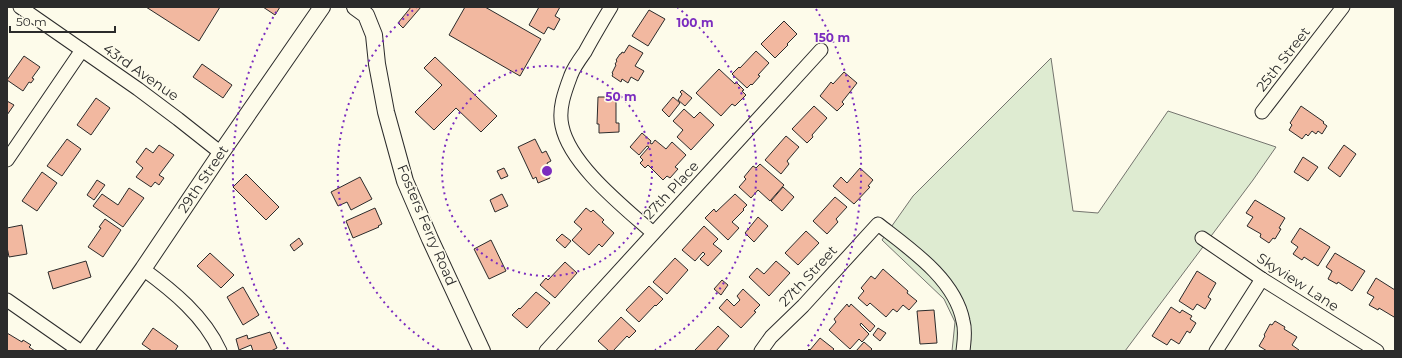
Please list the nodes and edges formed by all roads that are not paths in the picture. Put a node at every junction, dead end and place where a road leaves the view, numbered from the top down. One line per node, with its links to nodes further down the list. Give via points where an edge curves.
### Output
1 (20, 7): 6 (street, 43rd Avenue)
2 (322, 7): 9 (street, 29th Street)
3 (611, 7): 11 (street, via 571,74 561,108 562,125 567,142 576,158)
4 (1343, 7): 8 (street, 25th Street)
5 (362, 10): 19 (street, Fosters Ferry Road, via 374,35 386,112 406,181)
6 (82, 50): 9 (street, 43rd Avenue); 10 (street)
7 (821, 50): 11 (street, 27th Place)
8 (1262, 112)
9 (221, 153): 13 (street, 29th Street)
10 (7, 160)
11 (653, 233): 20 (street, 27th Place)
12 (1202, 238): 14 (street, Skyview Lane)
13 (143, 269): 17 (street, 29th Street); 18 (street, via 189,307)
14 (1262, 279): 23 (street); 24 (street, Skyview Lane)
15 (7, 300): 16 (street)
16 (80, 351)
17 (85, 351)
18 (220, 351)
19 (482, 351)
20 (546, 351)
21 (761, 351): 22 (street, 27th Street, via 878,224 916,254 951,290 964,321)
22 (963, 351)
23 (1216, 351)
24 (1377, 351)

